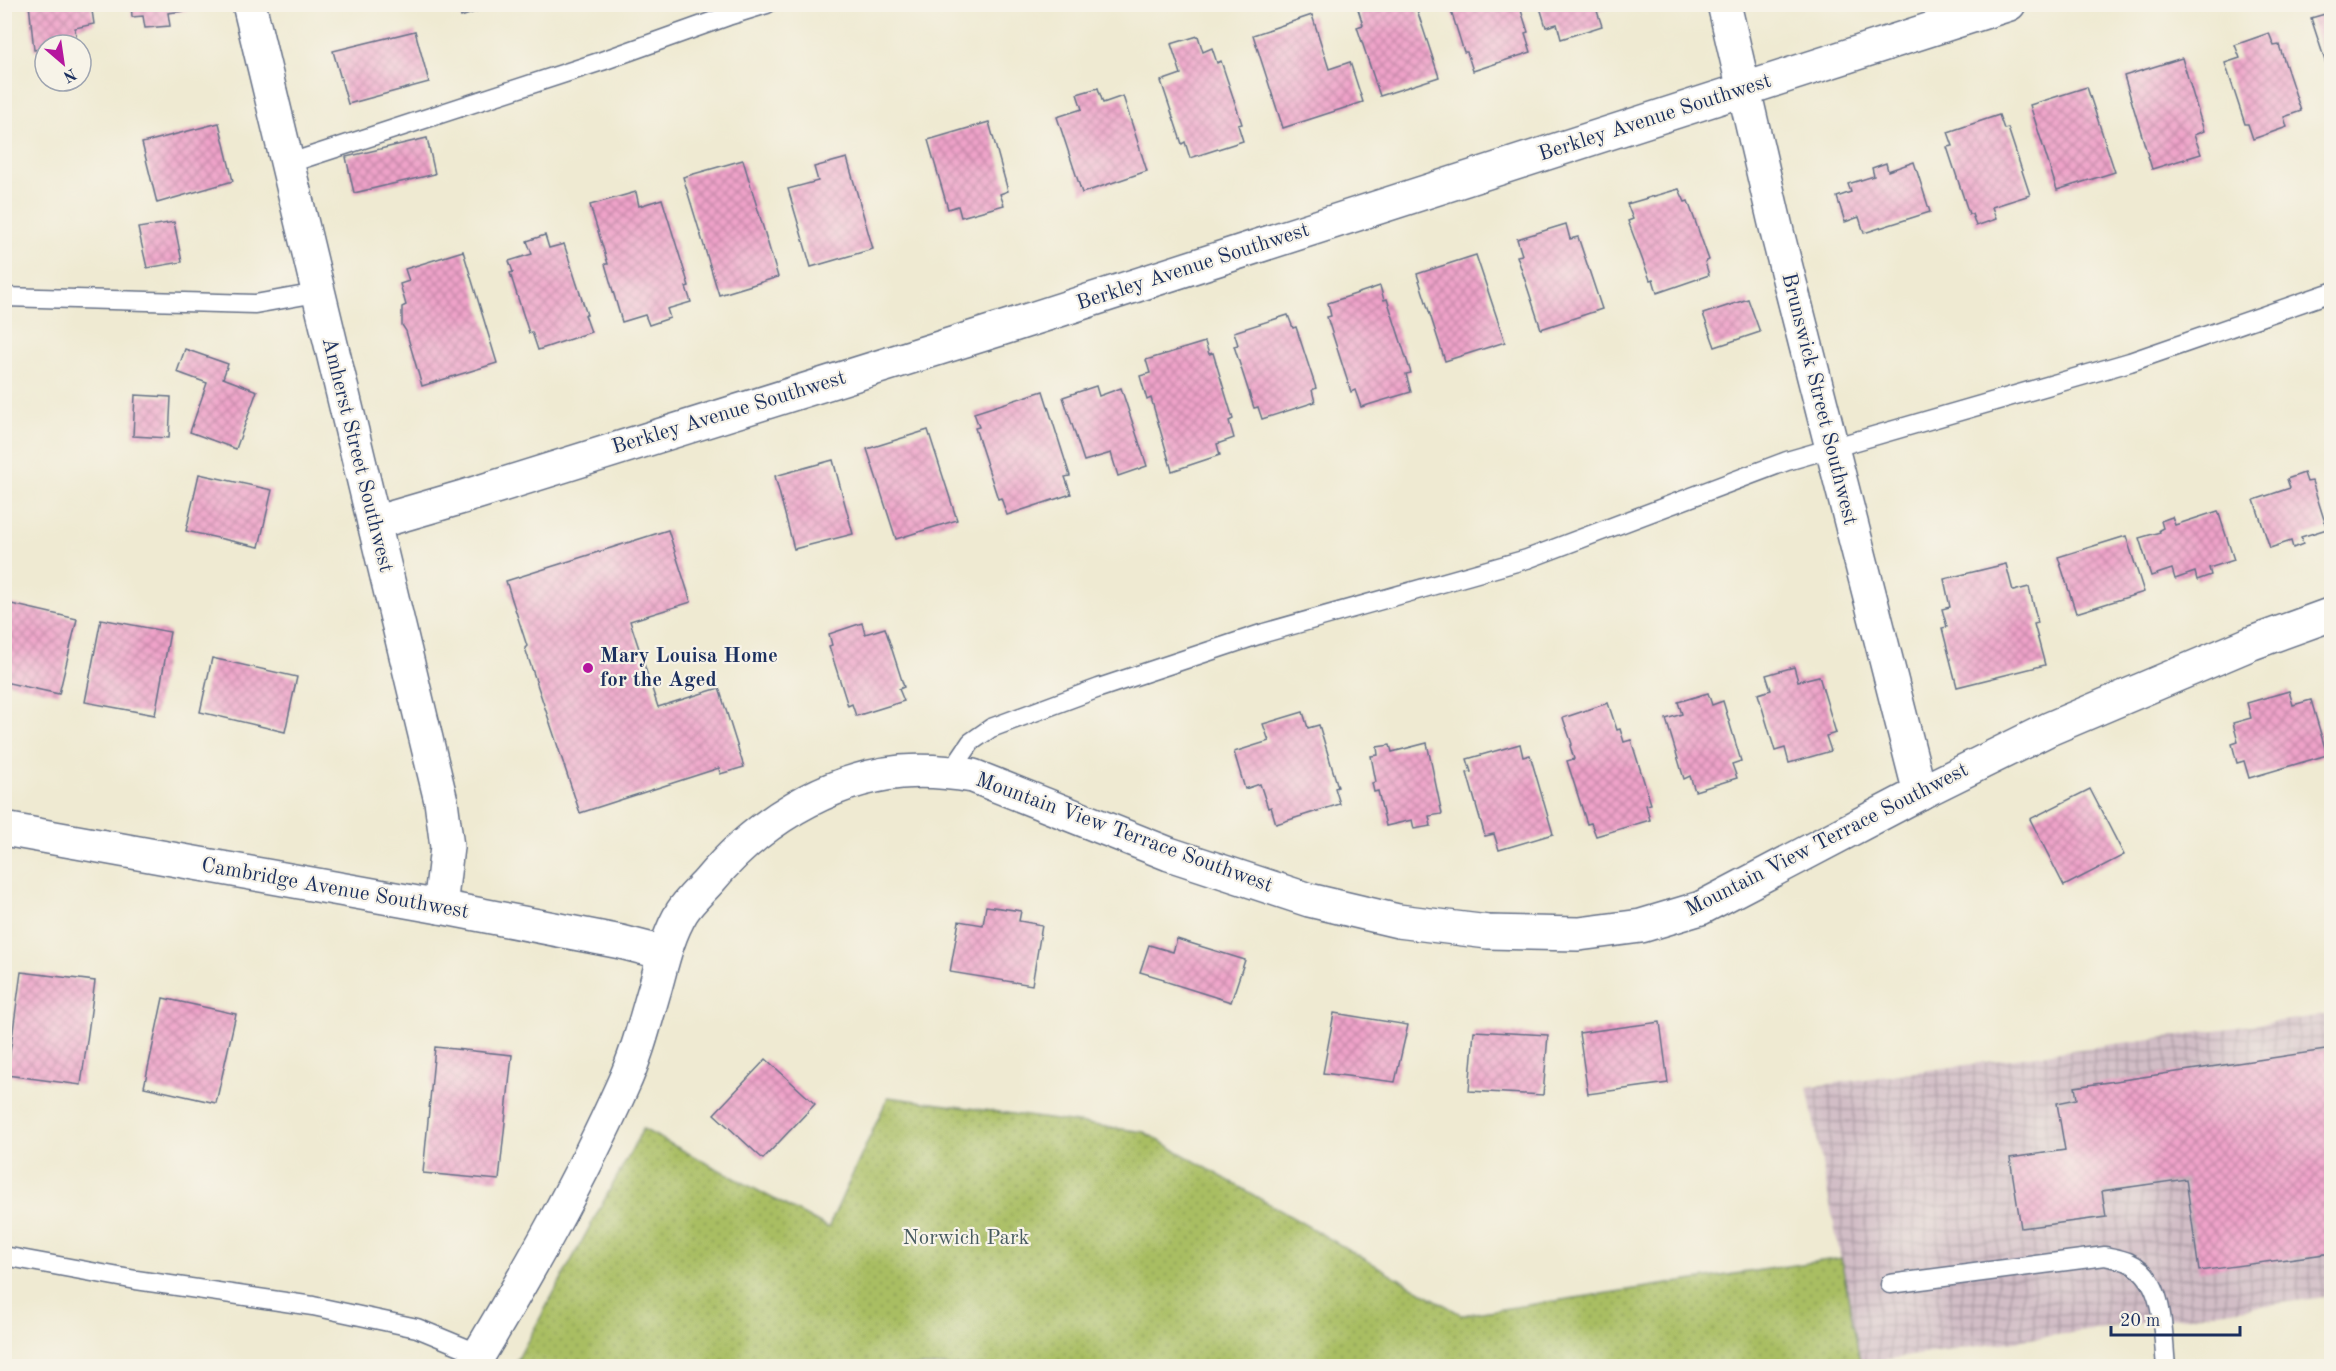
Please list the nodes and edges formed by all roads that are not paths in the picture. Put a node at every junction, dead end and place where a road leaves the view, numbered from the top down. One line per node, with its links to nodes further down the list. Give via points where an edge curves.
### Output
1 (249, 4): 6 (street, Amherst Street Southwest)
2 (767, 4): 6 (lane)
3 (1724, 4): 5 (street, Brunswick Street Southwest)
4 (2008, 4): 5 (street, Berkley Avenue Southwest)
5 (1744, 89): 10 (street, Brunswick Street Southwest); 11 (street, Berkley Avenue Southwest, via 1013,325)
6 (287, 164): 8 (street, Amherst Street Southwest)
7 (2331, 292): 10 (lane, via 2130,362)
8 (317, 293): 9 (lane, via 255,304); 11 (street, Amherst Street Southwest)
9 (4, 297)
10 (1831, 447): 13 (lane, via 1527,559 1264,633 1099,687 991,728 971,742); 14 (street, Brunswick Street Southwest)
11 (374, 522): 16 (street, Amherst Street Southwest, via 441,801 447,847)
12 (2331, 614): 14 (street, Mountain View Terrace Southwest, via 2049,729)
13 (950, 772): 14 (street, Mountain View Terrace Southwest, via 973,776 1169,854 1309,900 1398,921 1488,932 1579,934 1641,926 1701,908); 17 (street, Mountain View Terrace Southwest, via 901,772 850,782 809,799 759,832 722,865 682,912)
14 (1920, 793)
15 (4, 830): 16 (street, Cambridge Avenue Southwest)
16 (441, 907): 17 (street, Cambridge Avenue Southwest)
17 (664, 953): 20 (street, Mountain View Terrace Southwest, via 638,1051 622,1088 553,1224)
18 (4, 1256): 20 (lane, via 313,1306 417,1328)
19 (1890, 1284): 21 (lane, via 2105,1256 2129,1263 2145,1274 2158,1295)
20 (476, 1360)
21 (2166, 1366)

